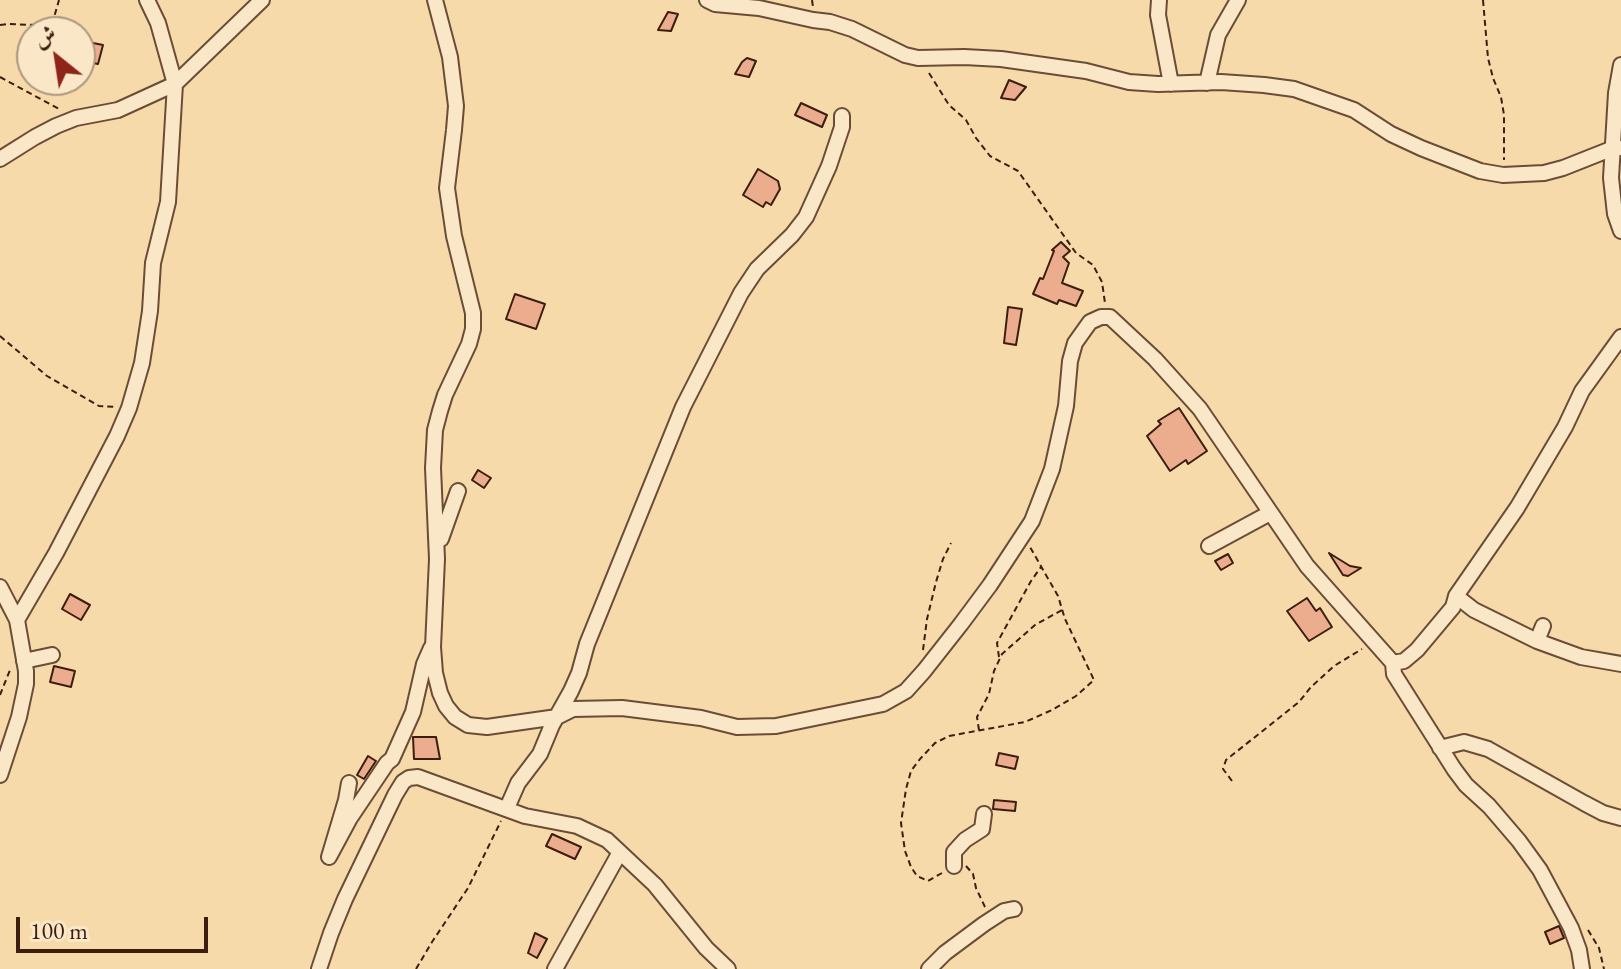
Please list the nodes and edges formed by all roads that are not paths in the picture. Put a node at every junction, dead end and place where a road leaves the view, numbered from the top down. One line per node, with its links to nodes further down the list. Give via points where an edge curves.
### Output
1 (147, 0): 10 (street)
2 (262, 0): 10 (street)
3 (435, 0): 20 (street, via 456,106 447,188 473,313 469,344 435,430)
4 (707, 0): 7 (street)
5 (1159, 0): 11 (street)
6 (1238, 0): 9 (street, via 1218,35)
7 (734, 3): 11 (street, via 830,22 918,58 1001,59 1129,82)
8 (1621, 65): 13 (street)
9 (1207, 83): 11 (street); 13 (street, via 1264,85 1309,94 1354,110 1391,134 1454,162 1503,175 1544,173)
10 (175, 84): 14 (street, via 118,110 76,118); 23 (street, via 168,202 153,263 142,363 129,408)
11 (1171, 84)
12 (842, 116): 31 (street, via 840,136 806,217 741,293 683,407)
13 (1616, 149): 15 (street, via 1611,178)
14 (0, 159)
15 (1621, 231)
16 (1621, 337): 22 (street, via 1582,391 1517,508)
17 (458, 491): 20 (street)
18 (1270, 513): 19 (street); 29 (street, via 1307,566); 31 (street, via 1200,409 1115,320 1096,318 1075,343 1052,469 1032,521 990,585 906,691 883,704 776,726 737,727 622,708 573,709)
19 (1209, 546)
20 (437, 559): 26 (street)
21 (0, 587): 23 (street)
22 (1456, 596): 25 (street); 29 (street, via 1453,607 1417,650)
23 (17, 620): 28 (street)
24 (1543, 626): 25 (street)
25 (1537, 641): 30 (street)
26 (433, 643): 31 (street, via 440,693 461,721 487,727); 34 (street, via 413,712 392,759 329,857)
27 (52, 655): 28 (street)
28 (24, 661): 33 (street, via 23,699)
29 (1393, 663): 32 (street, via 1394,674)
30 (1621, 664)
31 (557, 717): 35 (street)
32 (1440, 748): 37 (street, via 1464,742 1488,749 1562,792); 45 (street, via 1540,870 1571,928)
33 (0, 775)
34 (349, 783)
35 (507, 808): 38 (street, via 577,826); 41 (street, via 418,777 403,782 345,899)
36 (984, 814): 39 (street, via 982,829 954,852)
37 (1621, 818)
38 (620, 852): 42 (street); 43 (street)
39 (954, 866)
40 (1014, 909): 44 (street, via 994,917)
41 (319, 969)
42 (555, 969)
43 (728, 969)
44 (929, 969)
45 (1582, 969)

